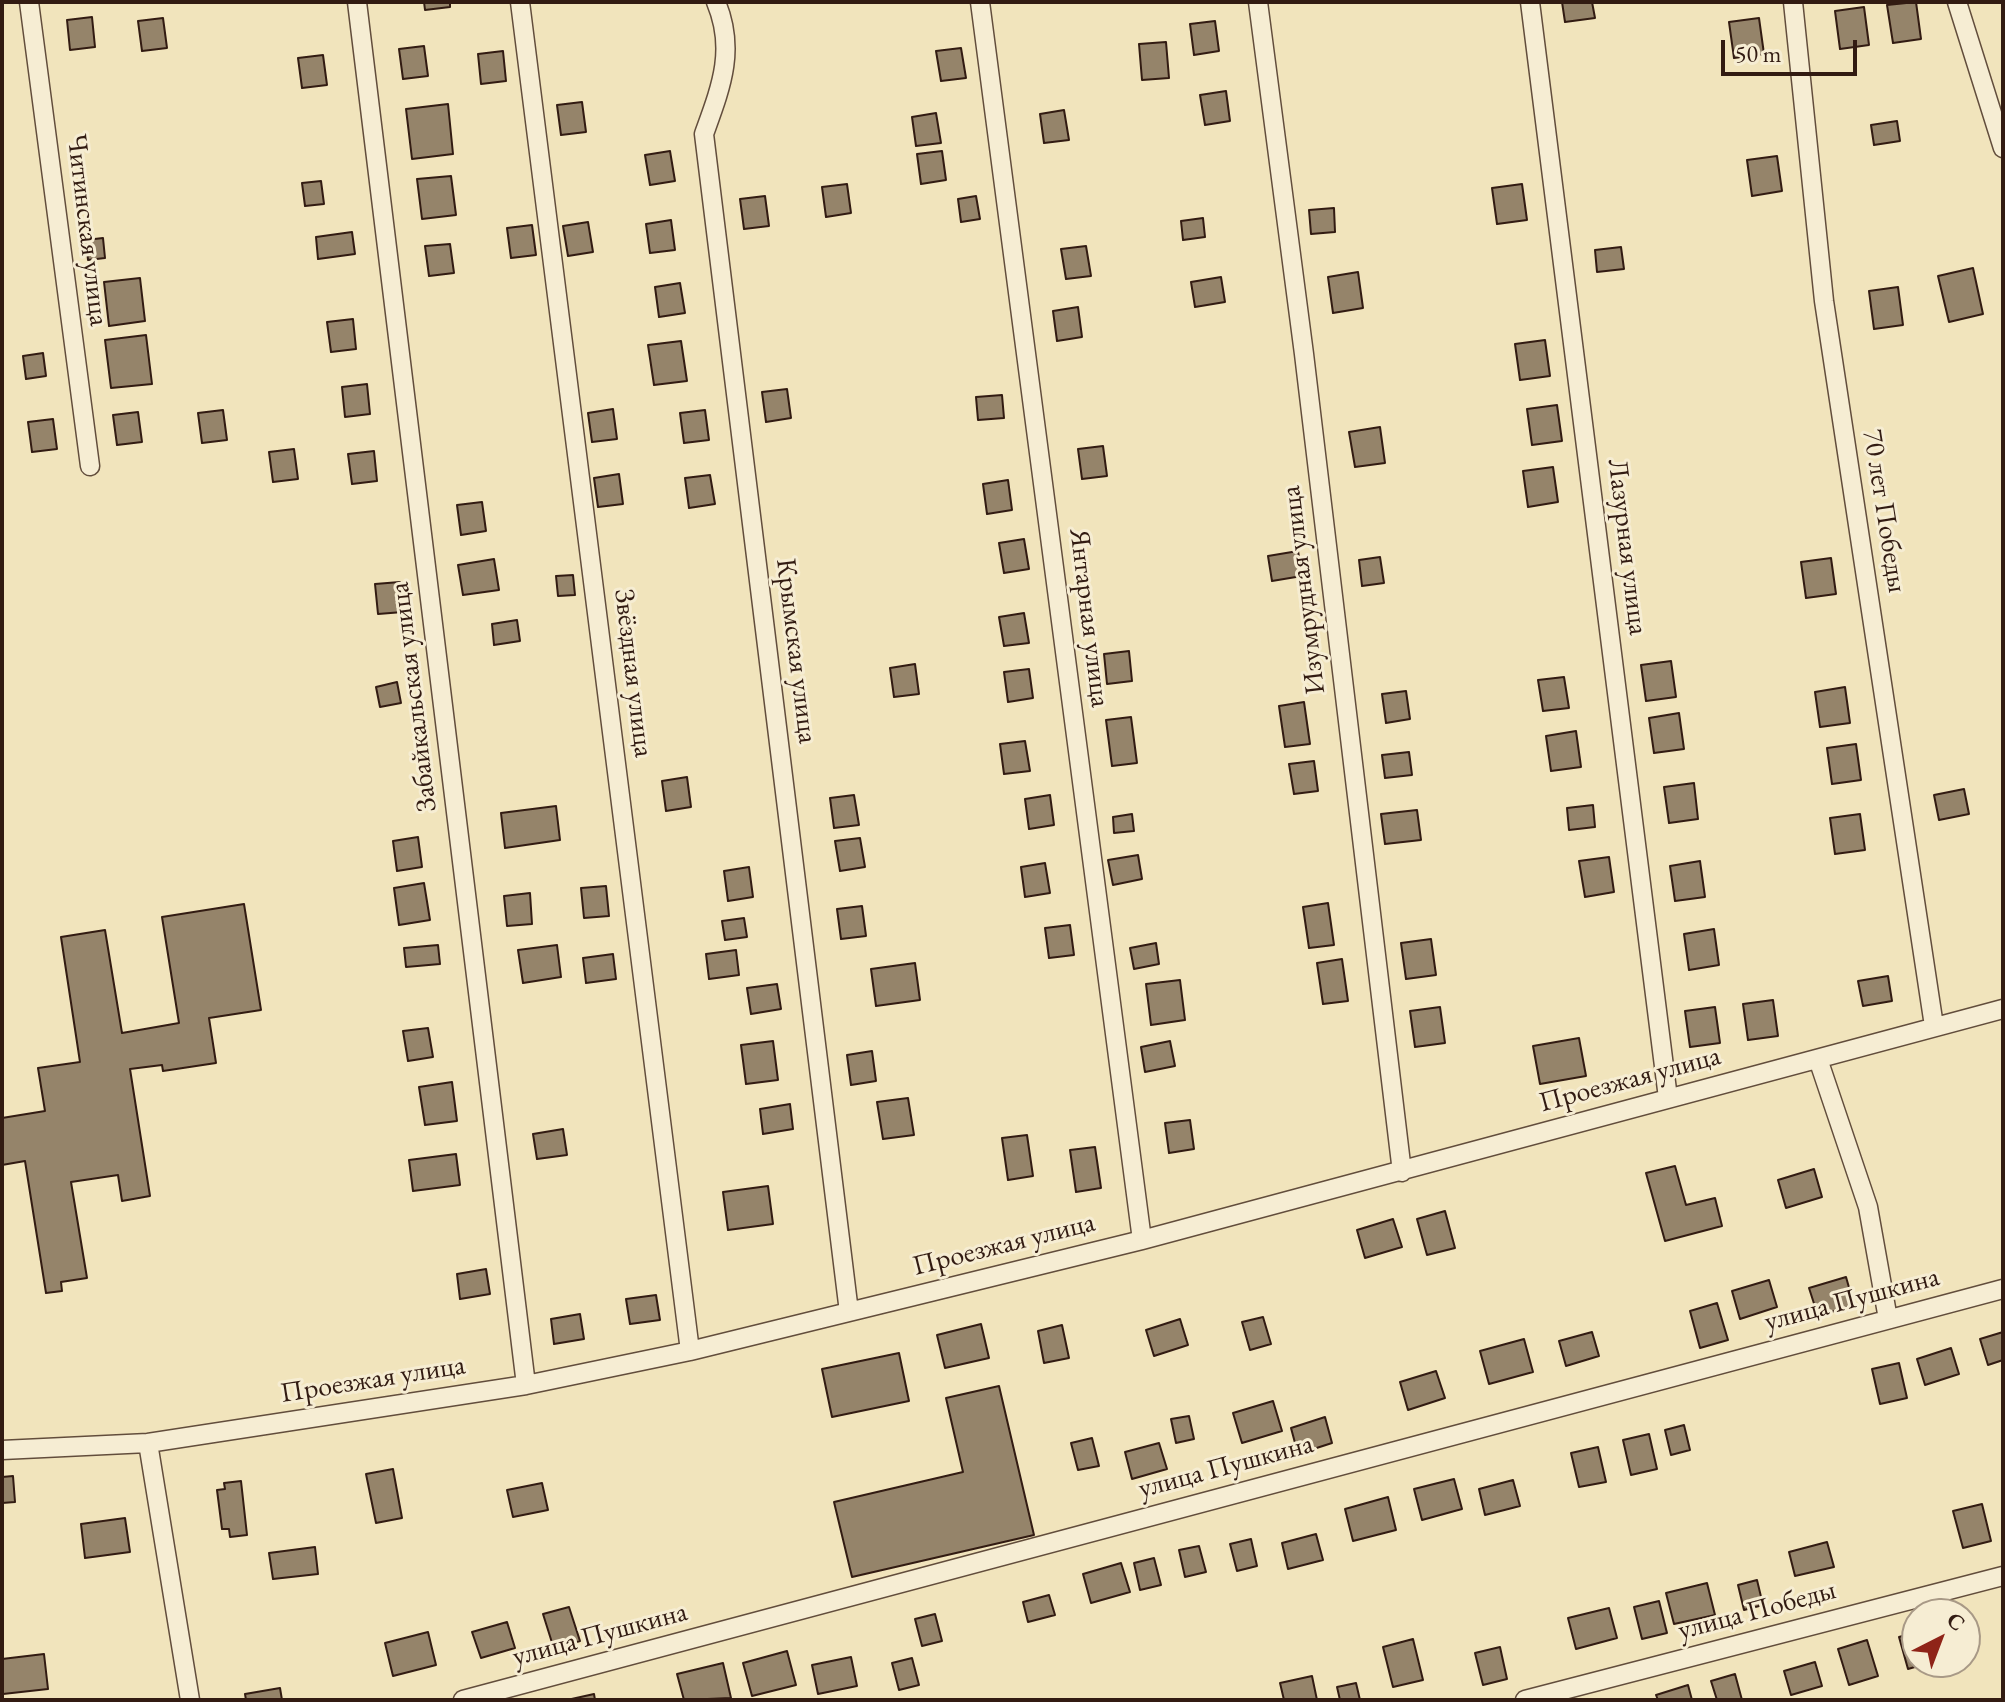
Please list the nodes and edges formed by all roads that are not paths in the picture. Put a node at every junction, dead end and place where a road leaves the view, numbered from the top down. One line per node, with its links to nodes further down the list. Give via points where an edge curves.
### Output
1 (29, 2): 11 (street, Читинская улица)
2 (357, 2): 22 (street, Забайкальская улица)
3 (520, 2): 21 (street, Звёздная улица)
4 (716, 2): 19 (street, Крымская улица, via 728,51 704,134)
5 (980, 2): 17 (street, Янтарная улица)
6 (1258, 2): 16 (street, Изумрудная улица)
7 (1530, 2): 15 (street, Лазурная улица)
8 (1793, 2): 13 (street, 70 лет Победы, via 1824,301)
9 (1957, 2): 10 (street)
10 (2003, 148)
11 (90, 466)
12 (2003, 1009): 13 (street, Проезжая улица)
13 (1934, 1026): 14 (street, Проезжая улица)
14 (1818, 1059): 15 (street, Проезжая улица); 20 (street, via 1868,1207)
15 (1668, 1098): 16 (street, Проезжая улица)
16 (1402, 1172): 17 (street, Проезжая улица)
17 (1142, 1240): 19 (street, Проезжая улица)
18 (2003, 1289): 20 (street, улица Пушкина)
19 (849, 1312): 21 (street, Проезжая улица)
20 (1888, 1319): 27 (street, улица Пушкина)
21 (690, 1351): 22 (street, Проезжая улица)
22 (526, 1385): 23 (street, Проезжая улица)
23 (148, 1443): 24 (street, Проезжая улица); 26 (street)
24 (2, 1450)
25 (2003, 1576): 28 (street, улица Победы)
26 (190, 1700)
27 (463, 1700)
28 (1525, 1700)

